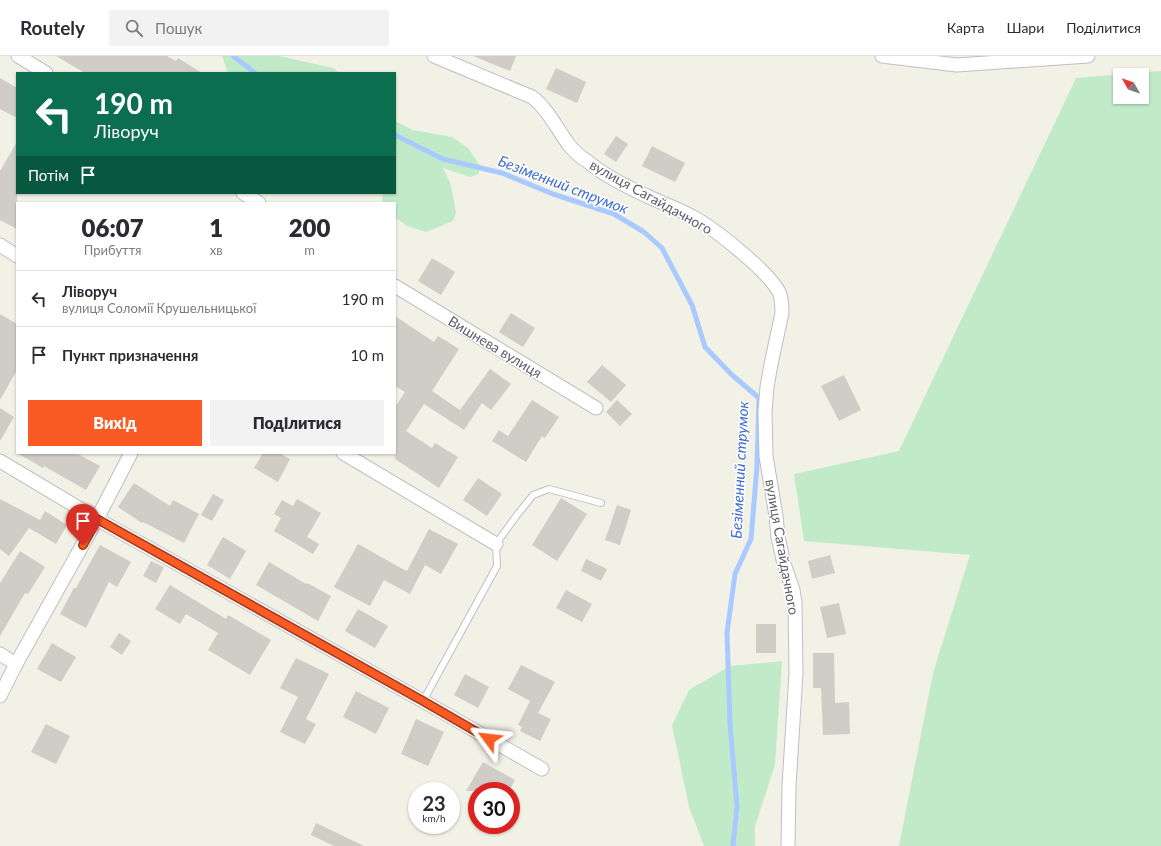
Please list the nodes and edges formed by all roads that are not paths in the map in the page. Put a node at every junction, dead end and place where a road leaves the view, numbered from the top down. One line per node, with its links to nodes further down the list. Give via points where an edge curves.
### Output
1 (18, 56): 5 (street)
2 (434, 56): 23 (street, вулиця Сагайдачного, via 532,97 540,104 569,145 587,161 624,184 713,230 755,265 779,293 782,313 770,364 765,419 766,456 778,537 795,602 796,673)
3 (882, 56): 4 (street, via 957,65)
4 (1088, 56)
5 (44, 72)
6 (245, 194): 7 (street)
7 (258, 202)
8 (0, 245): 9 (street)
9 (16, 255)
10 (396, 287): 11 (street, Вишнева вулиця)
11 (596, 408)
12 (130, 454): 16 (street)
13 (345, 454): 17 (street)
14 (0, 461): 16 (street)
15 (601, 503): 17 (lane, via 549,489 533,495)
16 (97, 519): 19 (street); 21 (street)
17 (496, 544): 21 (lane, via 497,566)
18 (0, 654): 19 (street)
19 (16, 664): 20 (street)
20 (0, 696)
21 (423, 701): 22 (street)
22 (542, 769)
23 (788, 846)

